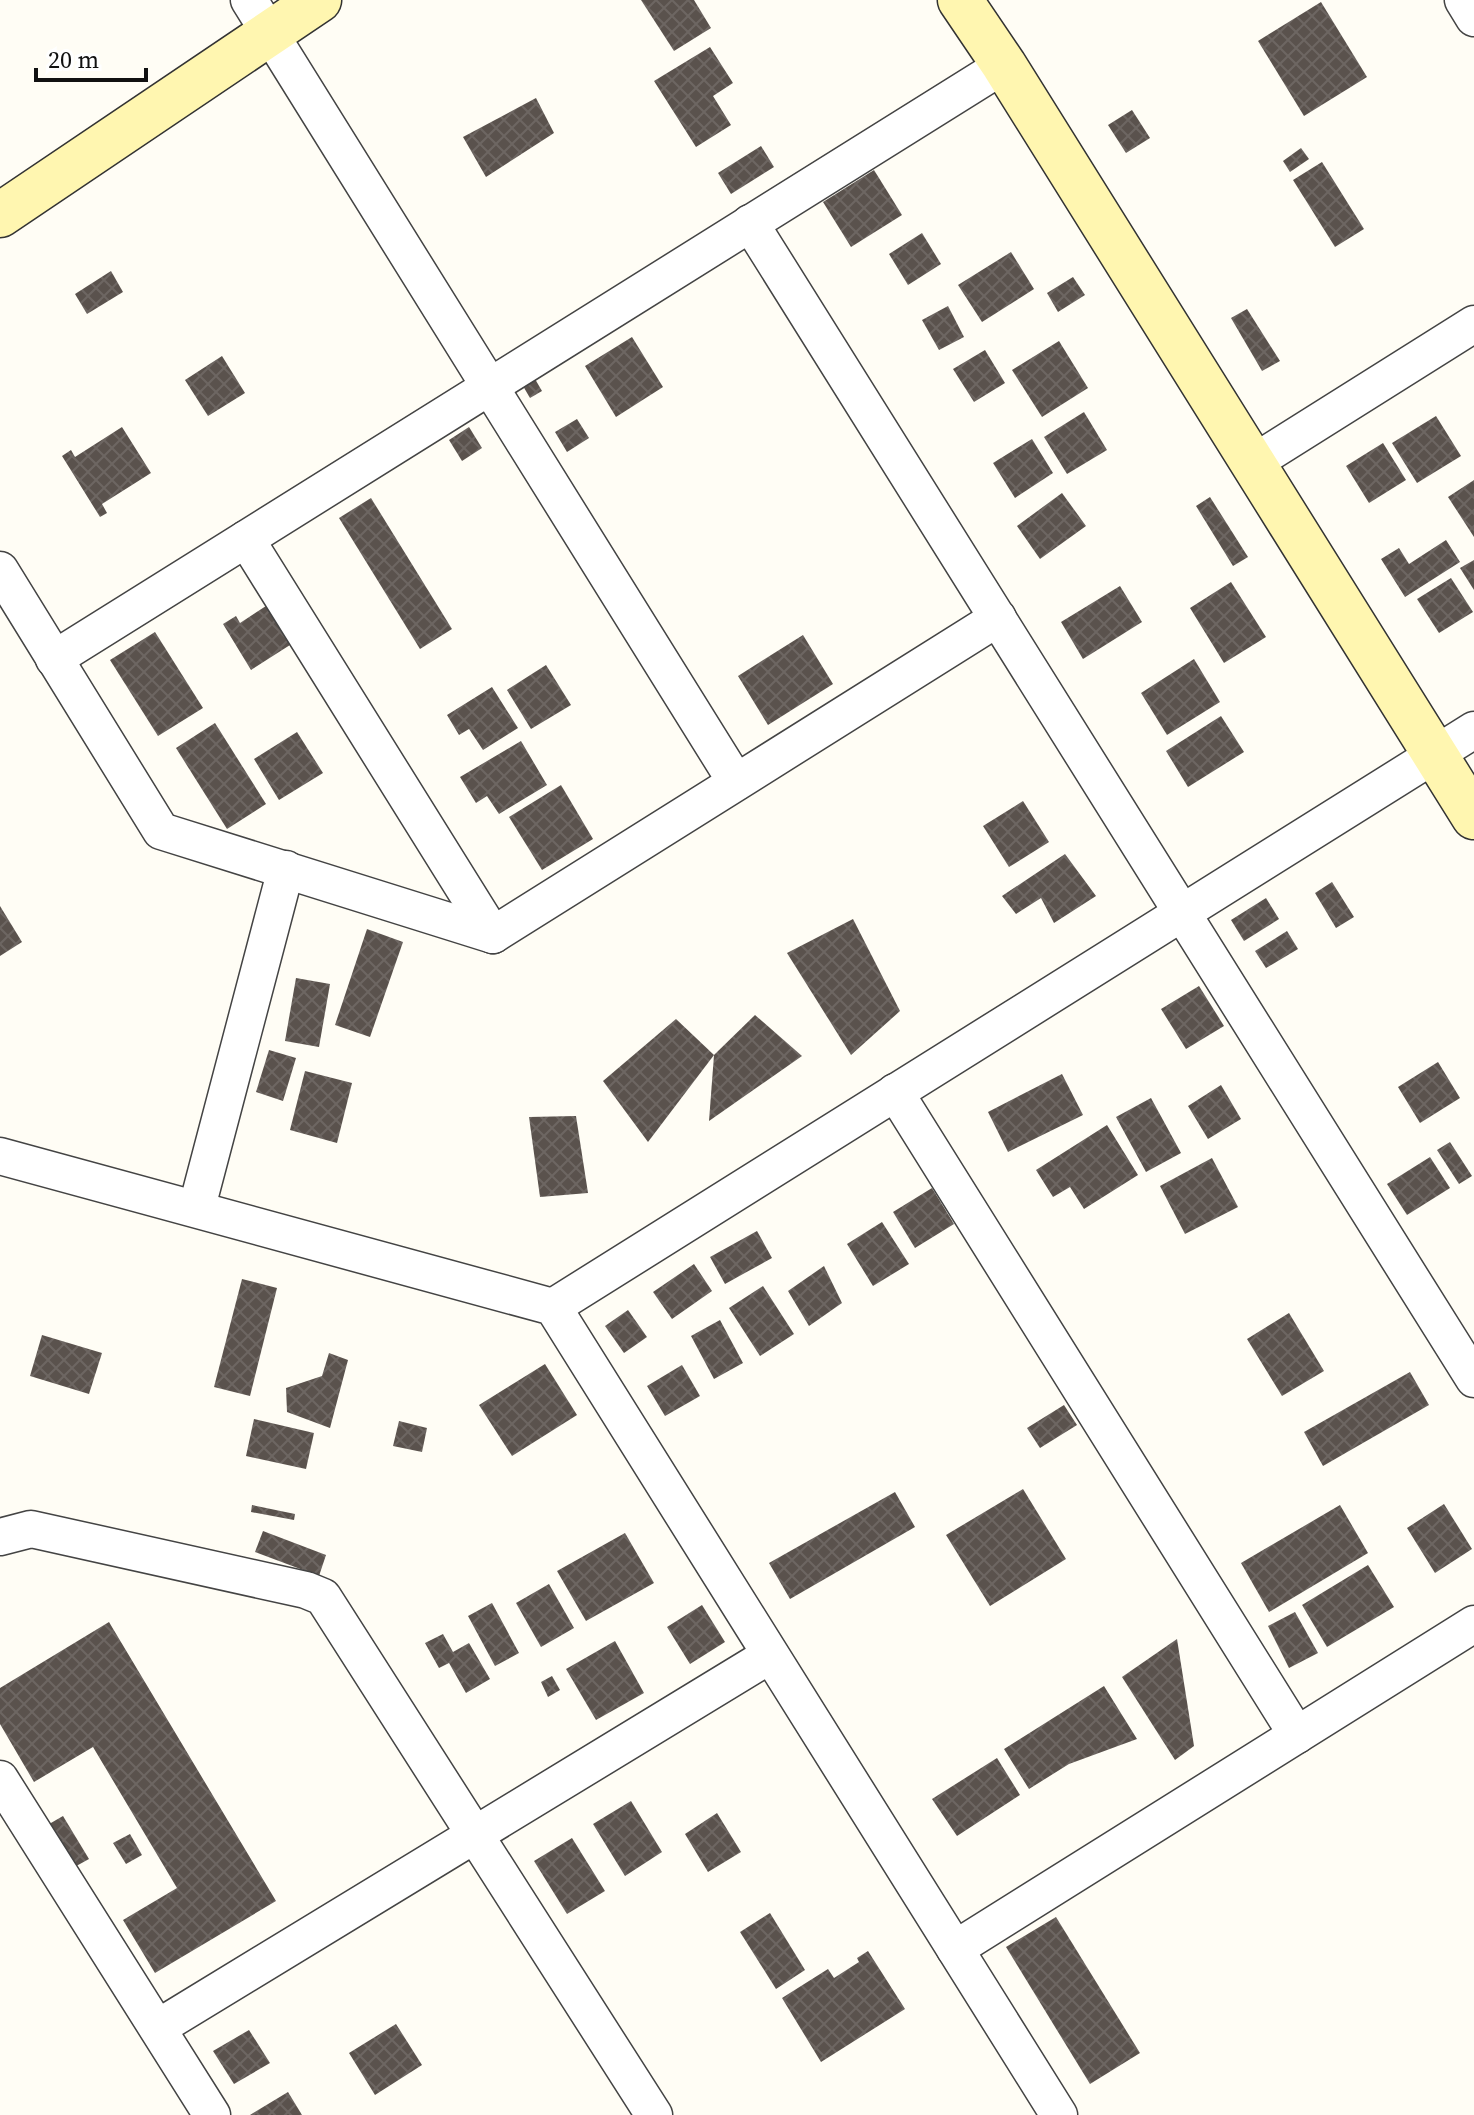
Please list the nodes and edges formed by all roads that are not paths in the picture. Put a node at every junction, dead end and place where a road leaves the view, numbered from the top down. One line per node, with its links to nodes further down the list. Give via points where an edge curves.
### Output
1 (319, 0): 4 (street)
2 (960, 0): 6 (street)
3 (1463, 0): 5 (street)
4 (259, 17): 7 (street); 10 (street)
5 (1474, 18)
6 (1004, 65): 8 (street); 11 (street)
7 (0, 215)
8 (750, 223): 10 (street); 14 (street)
9 (1474, 324): 11 (street)
10 (490, 386): 12 (street); 18 (street)
11 (1253, 463): 17 (street)
12 (246, 539): 15 (street); 22 (street)
13 (0, 570): 15 (street)
14 (998, 618): 18 (street); 21 (street)
15 (54, 659): 20 (street, via 161,831)
16 (1474, 730): 17 (street)
17 (1435, 755): 19 (street); 21 (street)
18 (736, 782): 22 (street)
19 (1474, 817)
20 (286, 869): 22 (street); 25 (street)
21 (1182, 913): 23 (street); 27 (street)
22 (493, 935)
23 (895, 1092): 26 (street); 31 (street)
24 (0, 1156): 25 (street)
25 (197, 1207): 26 (street)
26 (553, 1307): 30 (street)
27 (1474, 1379)
28 (0, 1537): 33 (street, via 31,1529 323,1597)
29 (1474, 1624): 31 (street)
30 (770, 1655): 33 (street); 34 (street)
31 (1297, 1735): 34 (street)
32 (0, 1779): 35 (street)
33 (475, 1834): 35 (street); 37 (street)
34 (955, 1949): 38 (street)
35 (159, 2027): 36 (street)
36 (212, 2115)
37 (654, 2115)
38 (1059, 2115)

